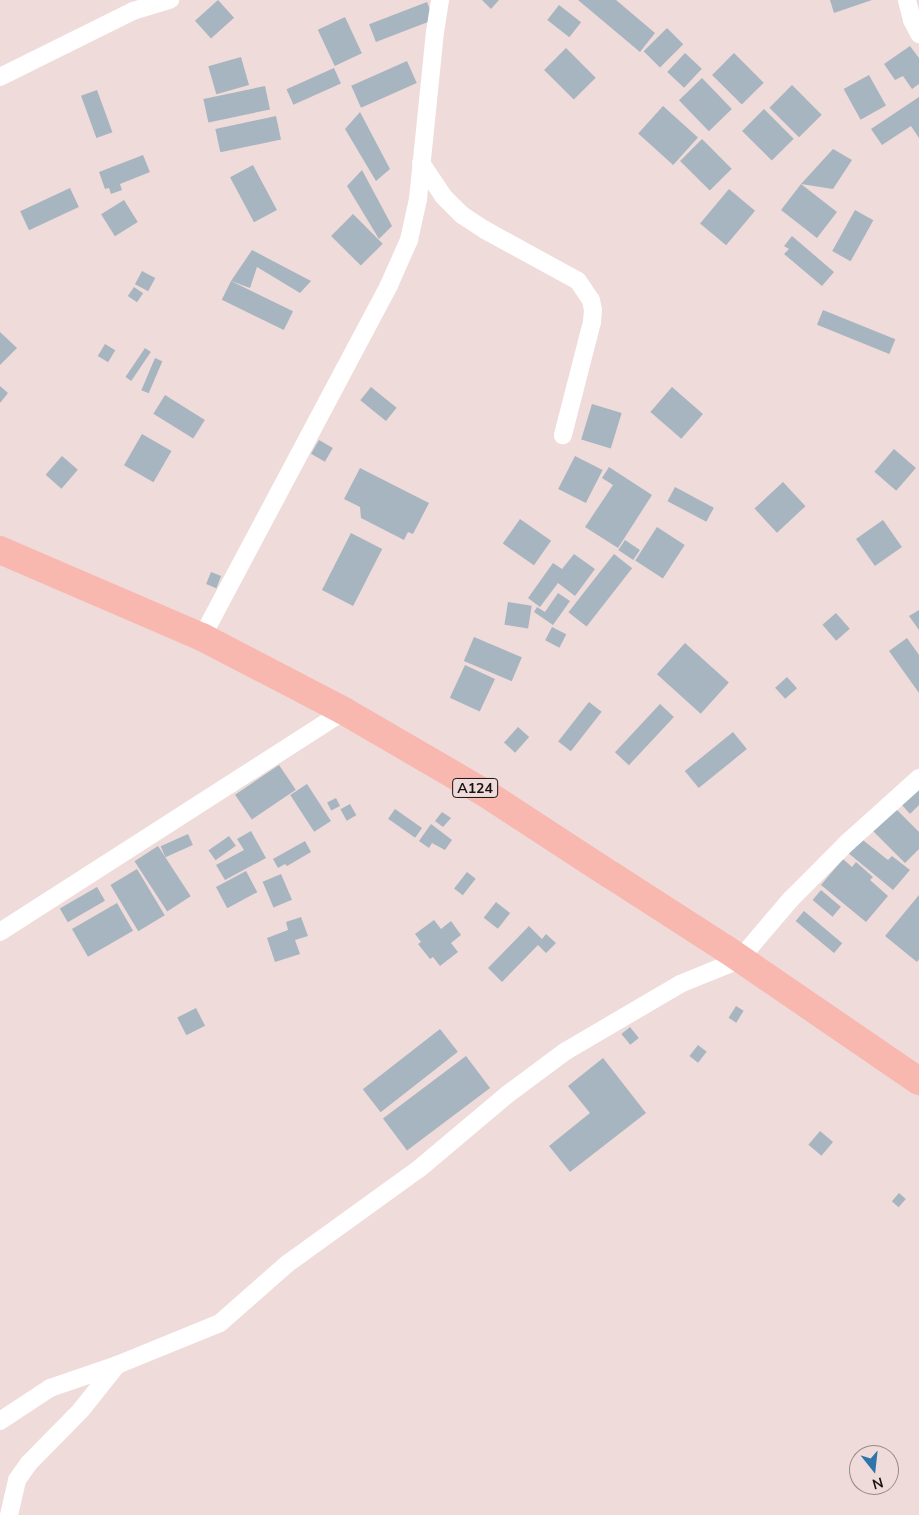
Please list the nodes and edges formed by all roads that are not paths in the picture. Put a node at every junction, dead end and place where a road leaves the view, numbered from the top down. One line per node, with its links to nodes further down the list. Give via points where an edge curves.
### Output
1 (170, 0): 5 (street, via 133,11)
2 (440, 0): 6 (street)
3 (907, 0): 4 (street)
4 (919, 34)
5 (0, 77)
6 (422, 163): 7 (street, via 443,196 462,215 578,281 591,300 592,322); 9 (street, via 409,240 389,285)
7 (563, 435)
8 (0, 550): 9 (highway, A124)
9 (202, 637): 10 (highway, A124)
10 (344, 711): 12 (street); 13 (highway, A124, via 484,794)
11 (919, 778): 13 (street, via 848,842)
12 (0, 932)
13 (739, 960): 14 (highway, A124); 15 (street, via 680,984 566,1051 508,1094 420,1168 287,1264 220,1323)
14 (919, 1081)
15 (117, 1366): 16 (street, via 50,1388); 17 (street, via 81,1410 29,1463 17,1480)
16 (0, 1421)
17 (9, 1515)

